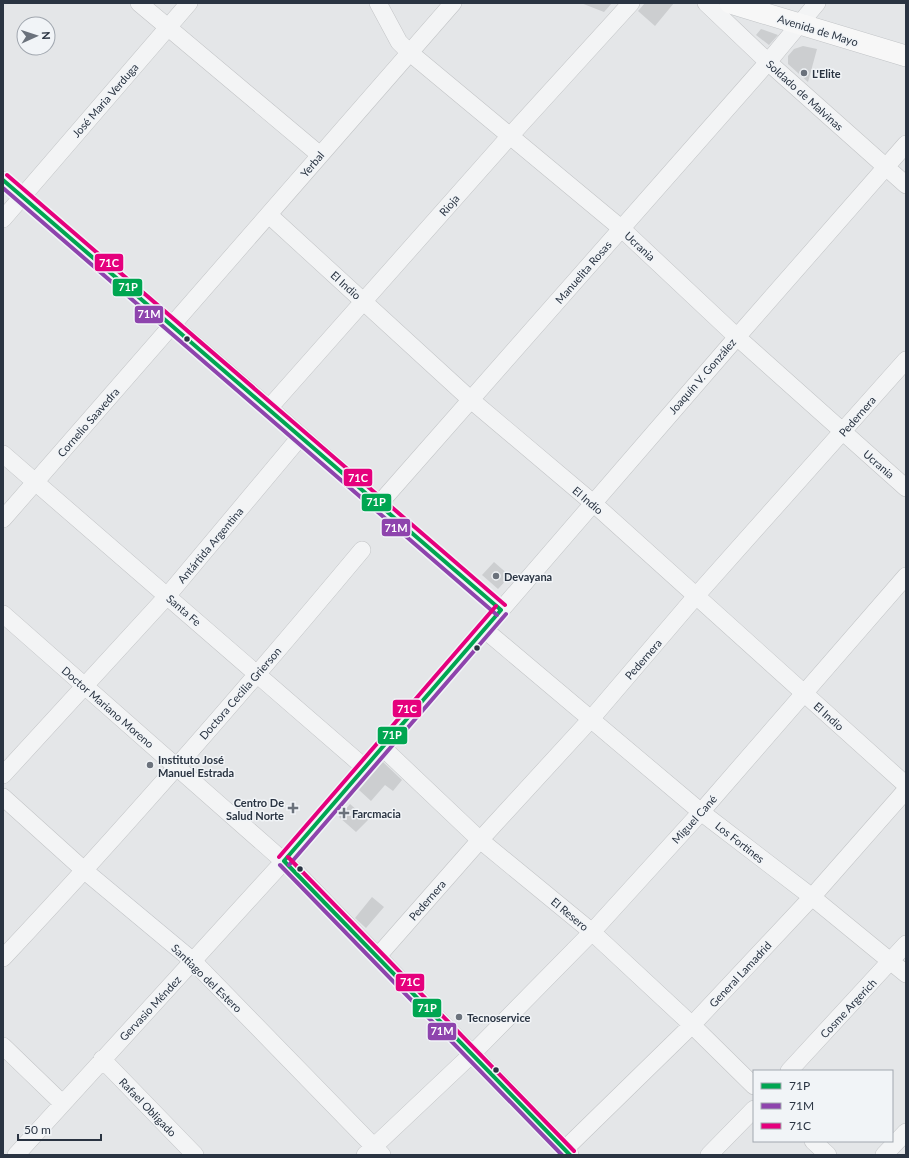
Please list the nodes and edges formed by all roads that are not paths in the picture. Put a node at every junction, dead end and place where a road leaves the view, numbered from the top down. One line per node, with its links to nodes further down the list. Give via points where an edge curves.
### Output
1 (139, 3): 10 (street)
2 (189, 3): 10 (street, José Maria Verduga)
3 (378, 3): 11 (street, Ucrania, via 399,42)
4 (453, 3): 11 (street, Yerbal)
5 (631, 3): 14 (street, Rioja)
6 (706, 3): 13 (street, Soldado de Malvinas)
7 (730, 3): 9 (main road, Avenida de Mayo)
8 (817, 3): 9 (street, Manuelita Rosas)
9 (798, 25): 12 (main road, Avenida de Mayo); 13 (street, Manuelita Rosas)
10 (167, 28): 16 (street); 20 (street, José Maria Verduga)
11 (409, 52): 14 (street, Ucrania); 16 (street, Yerbal)
12 (906, 56)
13 (768, 62): 17 (street, Soldado de Malvinas); 23 (street, Manuelita Rosas)
14 (509, 137): 23 (street, Ucrania); 24 (street, Rioja)
15 (906, 144): 17 (street, Joaquín V. González)
16 (320, 155): 21 (street, Yerbal)
17 (885, 168): 19 (street, Soldado de Malvinas); 26 (street, Joaquín V. González)
18 (3, 180): 20 (street)
19 (906, 185)
20 (22, 197): 22 (street, José Maria Verduga); 25 (street)
21 (269, 215): 24 (street, El Indio); 25 (street, Yerbal)
22 (3, 219)
23 (622, 229): 26 (street, Ucrania); 28 (street, Manuelita Rosas)
24 (364, 302): 28 (street, El Indio); 29 (street, Rioja)
25 (172, 325): 29 (street); 33 (street, Cornelio Saavedra)
26 (736, 337): 30 (street, Ucrania); 35 (street, Joaquín V. González)
27 (906, 360): 30 (street, Pedernera)
28 (470, 400): 35 (street, El Indio); 36 (street, Manuelita Rosas)
29 (269, 408): 31 (street)
30 (842, 433): 34 (street, Ucrania); 41 (street, Pedernera)
31 (300, 436): 36 (street); 40 (street, Antártida Argentina)
32 (3, 454): 33 (street, Santa Fe)
33 (35, 483): 37 (street, Cornelio Saavedra); 40 (street, Santa Fe)
34 (906, 488)
35 (593, 503): 41 (street, El Indio); 42 (street, Joaquín V. González)
36 (379, 504): 42 (street)
37 (3, 519)
38 (362, 550): 45 (street, Doctora Cecilia Grierson)
39 (906, 576): 47 (street, Miguel Cané)
40 (168, 595): 45 (street, Santa Fe); 46 (street, Antártida Argentina)
41 (696, 596): 47 (street, El Indio); 48 (street, Pedernera)
42 (501, 610): 44 (street, Joaquín V. González)
43 (3, 614): 46 (street, Doctor Mariano Moreno)
44 (485, 630): 48 (street, Los Fortines); 49 (street, Joaquín V. González)
45 (258, 674): 50 (street, Doctora Cecilia Grierson); 51 (street, Santa Fe)
46 (84, 685): 50 (street, Doctor Mariano Moreno); 52 (street, Antártida Argentina)
47 (804, 693): 53 (street, El Indio); 56 (street, Miguel Cané)
48 (591, 719): 56 (street, Los Fortines); 57 (street, Pedernera)
49 (382, 747): 51 (street, Gervasio Méndez); 57 (street, El Resero)
50 (176, 766): 58 (street, Doctor Mariano Moreno); 59 (street, Doctora Cecilia Grierson)
51 (364, 767): 58 (street, Gervasio Méndez)
52 (3, 775)
53 (906, 785)
54 (906, 790): 60 (street, General Lamadrid)
55 (3, 796): 59 (street, Santiago del Estero)
56 (701, 812): 60 (street, Los Fortines); 61 (street, Miguel Cané)
57 (480, 840): 61 (street, El Resero); 63 (street, Pedernera)
58 (284, 861): 63 (street, Doctor Mariano Moreno); 65 (street, Gervasio Méndez)
59 (84, 871): 64 (street, Doctora Cecilia Grierson); 65 (street, Santiago del Estero)
60 (812, 898): 66 (street, Los Fortines); 68 (street, General Lamadrid)
61 (592, 932): 68 (street, El Resero); 70 (street, Miguel Cané)
62 (906, 944): 66 (street, Cosme Argerich)
63 (378, 956): 70 (street, Doctor Mariano Moreno)
64 (3, 958)
65 (193, 961): 71 (street, Gervasio Méndez); 78 (street, Santiago del Estero)
66 (891, 962): 67 (street, Los Fortines); 72 (street, Cosme Argerich)
67 (906, 974)
68 (692, 1025): 73 (street, El Resero); 79 (street, General Lamadrid)
69 (3, 1046): 74 (street)
70 (472, 1054): 78 (street, Miguel Cané); 79 (street, Doctor Mariano Moreno)
71 (102, 1059): 74 (street, Gervasio Méndez); 81 (street, Rafael Obligado)
72 (791, 1070)
73 (753, 1085)
74 (62, 1103): 80 (street, Gervasio Méndez)
75 (753, 1110): 82 (street)
76 (906, 1132): 84 (street)
77 (814, 1142): 83 (street)
78 (374, 1152)
79 (568, 1152)
80 (16, 1155)
81 (195, 1155)
82 (710, 1155)
83 (828, 1155)
84 (884, 1155)

